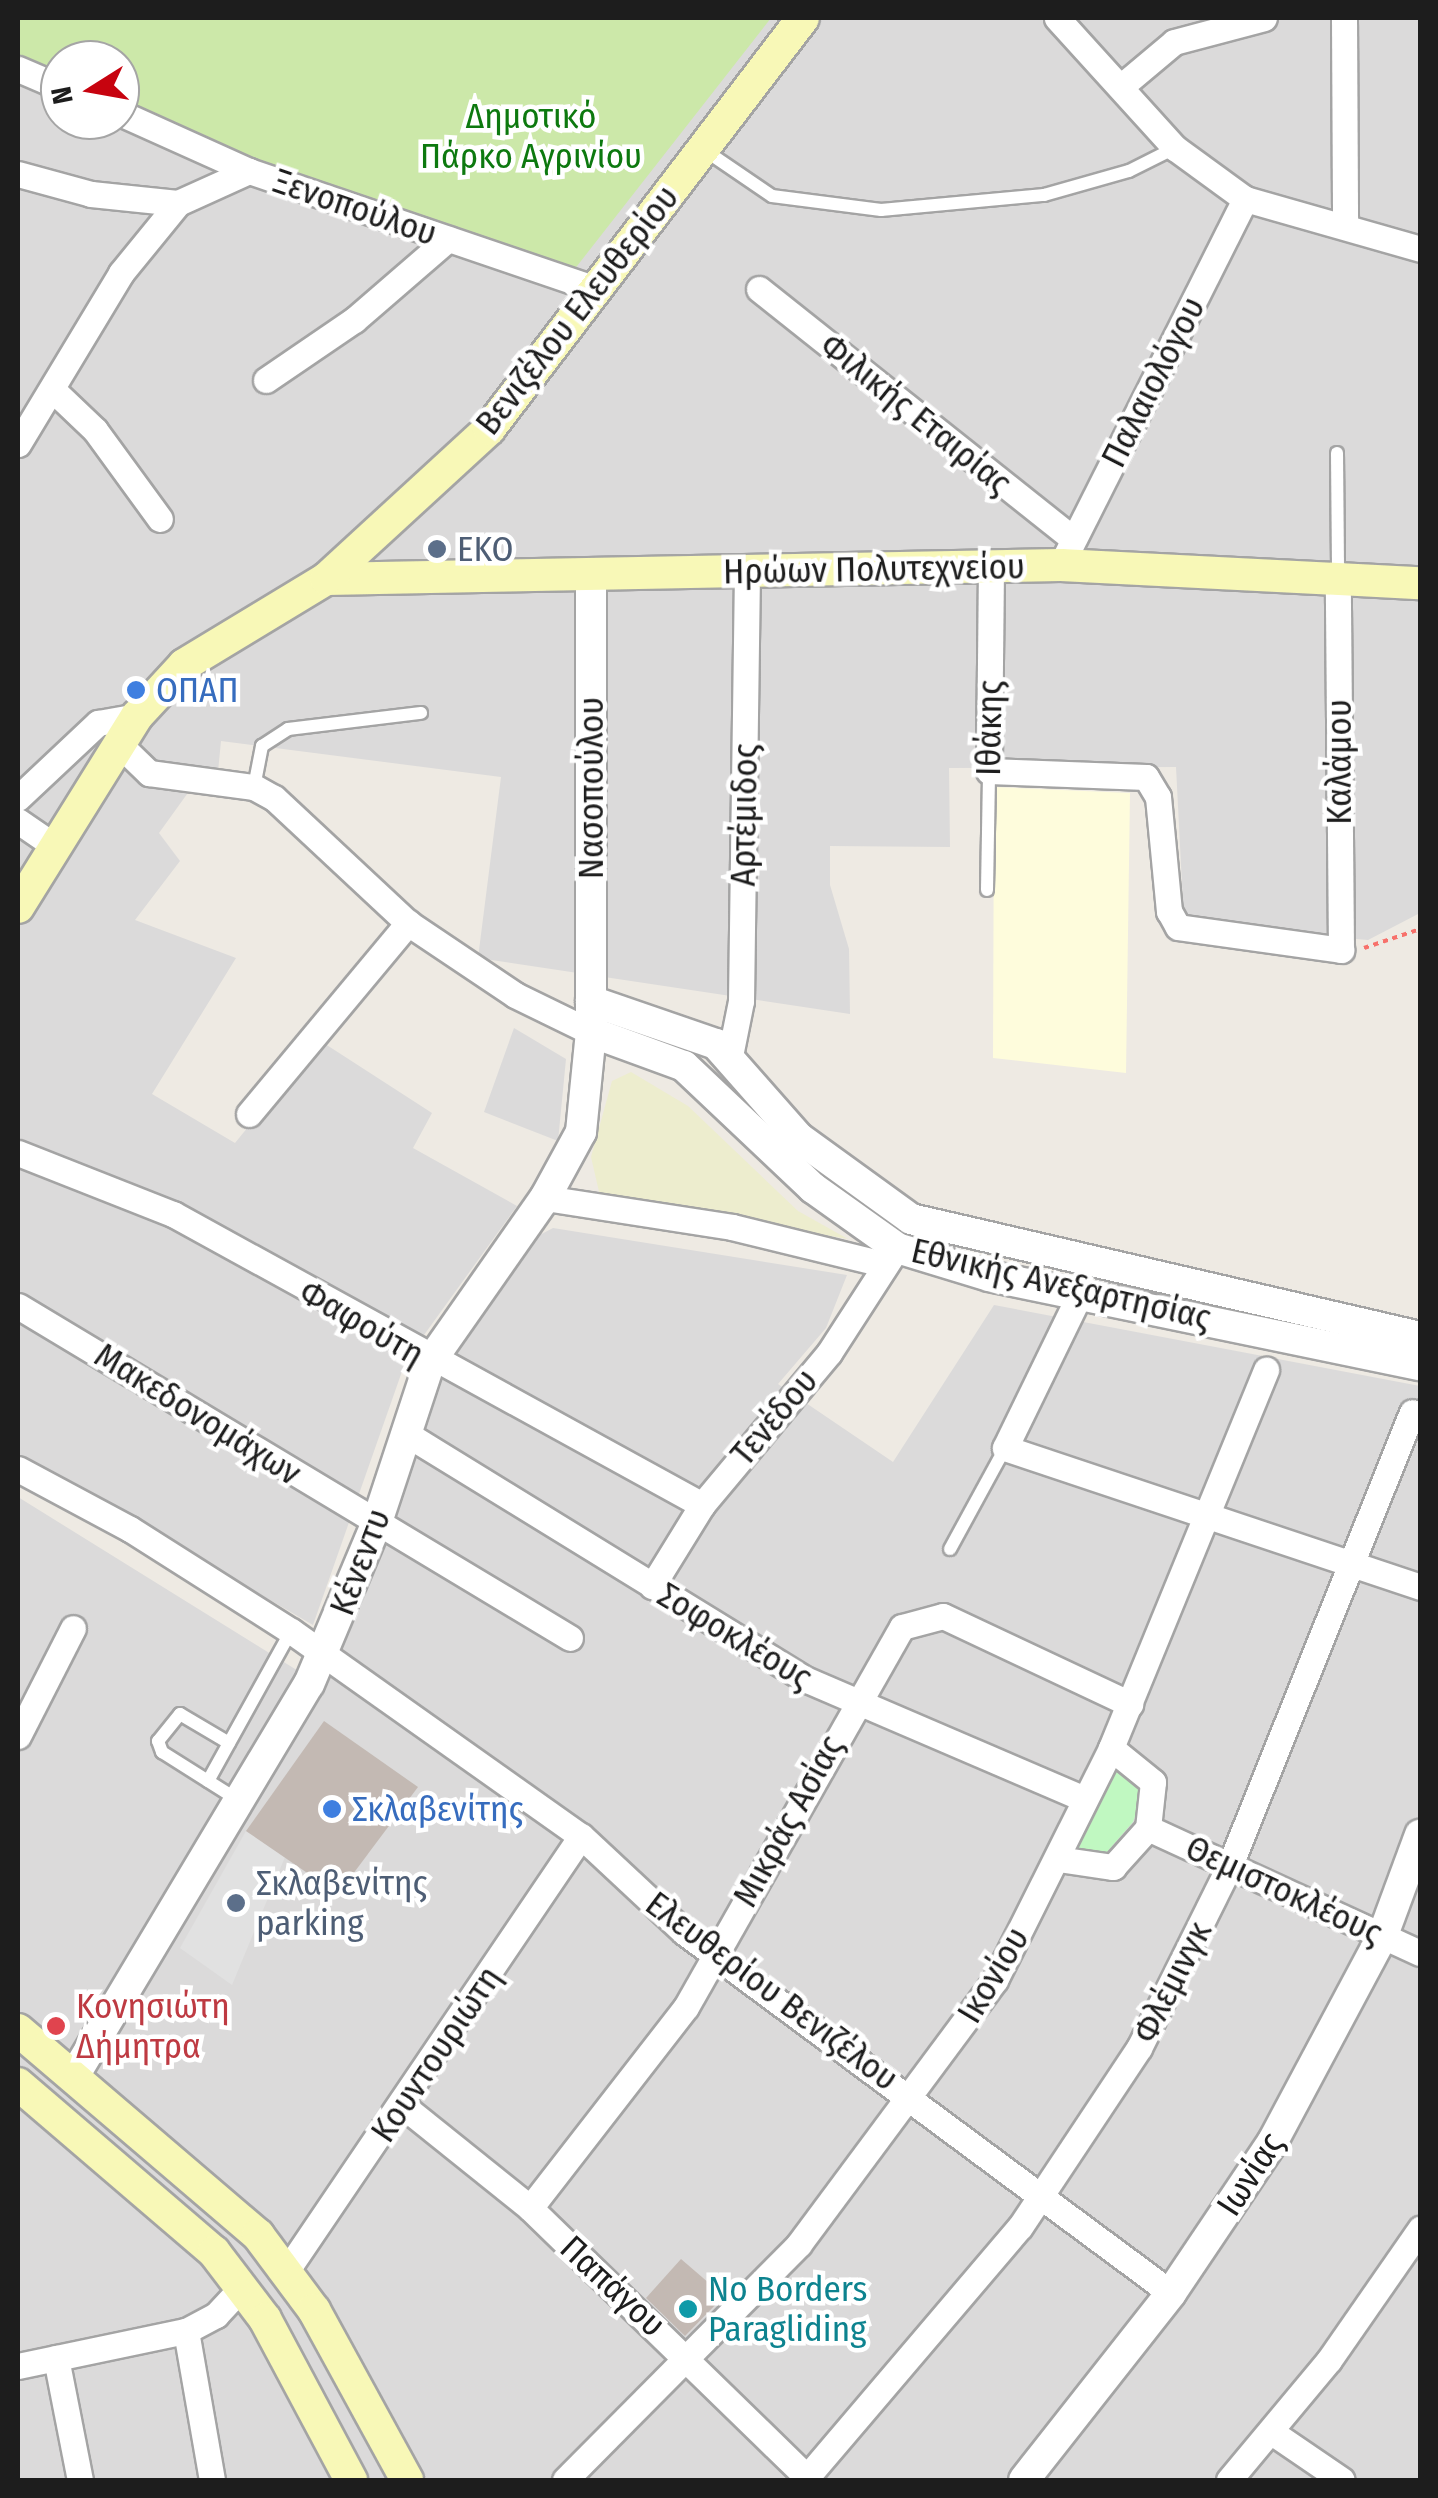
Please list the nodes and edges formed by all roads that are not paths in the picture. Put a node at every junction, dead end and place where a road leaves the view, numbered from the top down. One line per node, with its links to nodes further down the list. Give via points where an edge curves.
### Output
1 (802, 18): 7 (main road, Βενιζέλου Ελευθερίου)
2 (1058, 18): 5 (street)
3 (1264, 18): 5 (street, via 1174,42)
4 (1344, 18): 13 (street)
5 (1124, 84): 8 (street)
6 (140, 123): 10 (street, Ξενοπούλου)
7 (702, 148): 8 (lane, via 772,196 896,210 1044,195 1140,168); 17 (main road, Βενιζέλου Ελευθερίου)
8 (1175, 148): 11 (street)
9 (22, 169): 12 (street, via 91,194)
10 (250, 172): 12 (street); 14 (street, Ξενοπούλου)
11 (1245, 198): 13 (street); 23 (street, Παλαιολόγου)
12 (178, 202): 19 (street, via 121,274)
13 (1345, 226): 15 (street)
14 (448, 238): 17 (street, Ξενοπούλου); 18 (street, via 354,320)
15 (1420, 249)
16 (759, 288): 23 (street, Φιλικής Εταιρίας)
17 (595, 289): 28 (main road, Βενιζέλου Ελευθερίου, via 488,429)
18 (266, 380)
19 (53, 390): 20 (street); 22 (street, via 95,430)
20 (18, 444)
21 (1337, 454): 26 (lane)
22 (160, 519)
23 (1067, 552): 24 (main road, Ηρώων Πολυτεχνείου); 26 (main road, Ηρώων Πολυτεχνείου)
24 (991, 567): 25 (main road, Ηρώων Πολυτεχνείου); 33 (street, Ιθάκης)
25 (747, 572): 27 (main road, Ηρώων Πολυτεχνείου); 42 (street, Αρτέμιδος, via 741,1001)
26 (1338, 574): 29 (main road, Ηρώων Πολυτεχνείου); 33 (street, Καλάμου, via 1340,950 1178,927 1169,912 1158,796 1146,777)
27 (592, 575): 28 (main road, Ηρώων Πολυτεχνείου); 41 (street, Νασοπούλου)
28 (326, 579): 31 (main road, Βενιζέλου Ελευθερίου, via 184,665)
29 (1420, 583)
30 (421, 713): 34 (lane, via 288,728 262,746)
31 (137, 716): 32 (main road, Βενιζέλου Ελευθερίου); 35 (street, via 98,722)
32 (119, 744): 34 (street, via 149,772); 37 (main road, Βενιζέλου Ελευθερίου)
33 (989, 770): 38 (lane, Ιθάκης)
34 (254, 787): 40 (street)
35 (18, 798)
36 (18, 821): 37 (street)
37 (56, 847): 39 (main road, Βενιζέλου Ελευθερίου)
38 (988, 890)
39 (18, 906)
40 (408, 923): 41 (street, via 542,1007); 43 (street)
41 (591, 1016): 42 (street, via 694,1031); 45 (street, Κένεντυ, via 581,1132); 46 (street, Εθνικής Ανεξαρτησίας, via 684,1066)
42 (730, 1056): 49 (street, via 800,1138 911,1219)
43 (249, 1114)
44 (18, 1154): 50 (street, Φαφούτη, via 174,1214)
45 (545, 1198): 46 (street); 50 (street, Κένεντυ)
46 (890, 1256): 47 (street, Εθνικής Ανεξαρτησίας); 57 (street, Τενέδου, via 829,1353)
47 (1080, 1294): 51 (street, Εθνικής Ανεξαρτησίας); 55 (street)
48 (18, 1306): 59 (street, Μακεδονομάχων)
49 (1420, 1338)
50 (430, 1362): 54 (street, Κένεντυ); 57 (street, Φαφούτη)
51 (1420, 1364)
52 (1266, 1370): 58 (street, Ικονίου)
53 (1412, 1412): 61 (street, Φλέμινγκ)
54 (406, 1434): 59 (street, Κένεντυ); 62 (street, Σοφοκλέους)
55 (1005, 1448): 58 (street); 60 (lane)
56 (18, 1469): 65 (street, Ελευθερίου Βενιζέλου, via 130,1529)
57 (702, 1504): 62 (street, Τενέδου)
58 (1206, 1518): 61 (street); 69 (street, Ικονίου)
59 (376, 1524): 66 (street, Μακεδονομάχων); 67 (street, Κένεντυ)
60 (950, 1549)
61 (1351, 1561): 63 (street); 80 (street, Φλέμινγκ)
62 (652, 1586): 68 (street, Σοφοκλέους)
63 (1420, 1587)
64 (73, 1628): 70 (street)
65 (290, 1632): 67 (street, Ελευθερίου Βενιζέλου); 71 (lane)
66 (570, 1638)
67 (322, 1655): 75 (street, Κένεντυ); 78 (street, Ελευθερίου Βενιζέλου)
68 (854, 1702): 69 (street, Μικράς Ασίας, via 902,1626 943,1616); 74 (street, Σοφοκλέους); 83 (street, Μικράς Ασίας)
69 (1130, 1704): 72 (street, Ικονίου)
70 (20, 1726)
71 (229, 1743): 73 (lane); 73 (lane, via 180,1714 158,1741 162,1752)
72 (1112, 1748): 74 (street, Ικονίου); 76 (street, via 1153,1782)
73 (208, 1781): 75 (lane)
74 (1085, 1799): 79 (street, Ικονίου)
75 (243, 1804): 85 (street, Κένεντυ)
76 (1148, 1828): 79 (street, via 1113,1867); 80 (street, Θεμιστοκλέους)
77 (1420, 1835): 81 (street, Ιωνίας)
78 (582, 1836): 83 (street, Ελευθερίου Βενιζέλου); 88 (street, Κουντουριώτη)
79 (1058, 1859): 87 (street, Ικονίου, via 995,1980)
80 (1230, 1865): 81 (street, Θεμιστοκλέους); 89 (street, Φλέμινγκ, via 1140,2048)
81 (1383, 1935): 82 (street, Θεμιστοκλέους); 94 (street, Ιωνίας, via 1273,2141)
82 (1420, 1953)
83 (715, 1955): 87 (street, Ελευθερίου Βενιζέλου); 90 (street, Μικράς Ασίας, via 686,2007)
84 (18, 2030): 85 (main road)
85 (74, 2076): 92 (main road, via 222,2200)
86 (18, 2084): 93 (main road, via 214,2252)
87 (913, 2097): 89 (street, Ελευθερίου Βενιζέλου); 97 (street, Ικονίου, via 799,2244)
88 (402, 2106): 90 (street, Παπάγου); 92 (street, Κουντουριώτη)
89 (1044, 2196): 94 (street, Ελευθερίου Βενιζέλου); 100 (street, Φλέμινγκ)
90 (530, 2208): 97 (street, Παπάγου)
91 (1420, 2230): 99 (street)
92 (287, 2270): 104 (main road)
93 (242, 2288): 95 (street); 103 (main road)
94 (1171, 2292): 106 (street, Ιωνίας)
95 (186, 2331): 96 (street); 102 (street)
96 (56, 2358): 98 (street); 101 (street)
97 (692, 2359): 100 (street, Παπάγου); 105 (street, Ικονίου)
98 (18, 2366)
99 (1273, 2433): 107 (street); 108 (street)
100 (808, 2479)
101 (80, 2480)
102 (212, 2480)
103 (352, 2480)
104 (408, 2480)
105 (565, 2480)
106 (1024, 2480)
107 (1229, 2480)
108 (1342, 2480)

